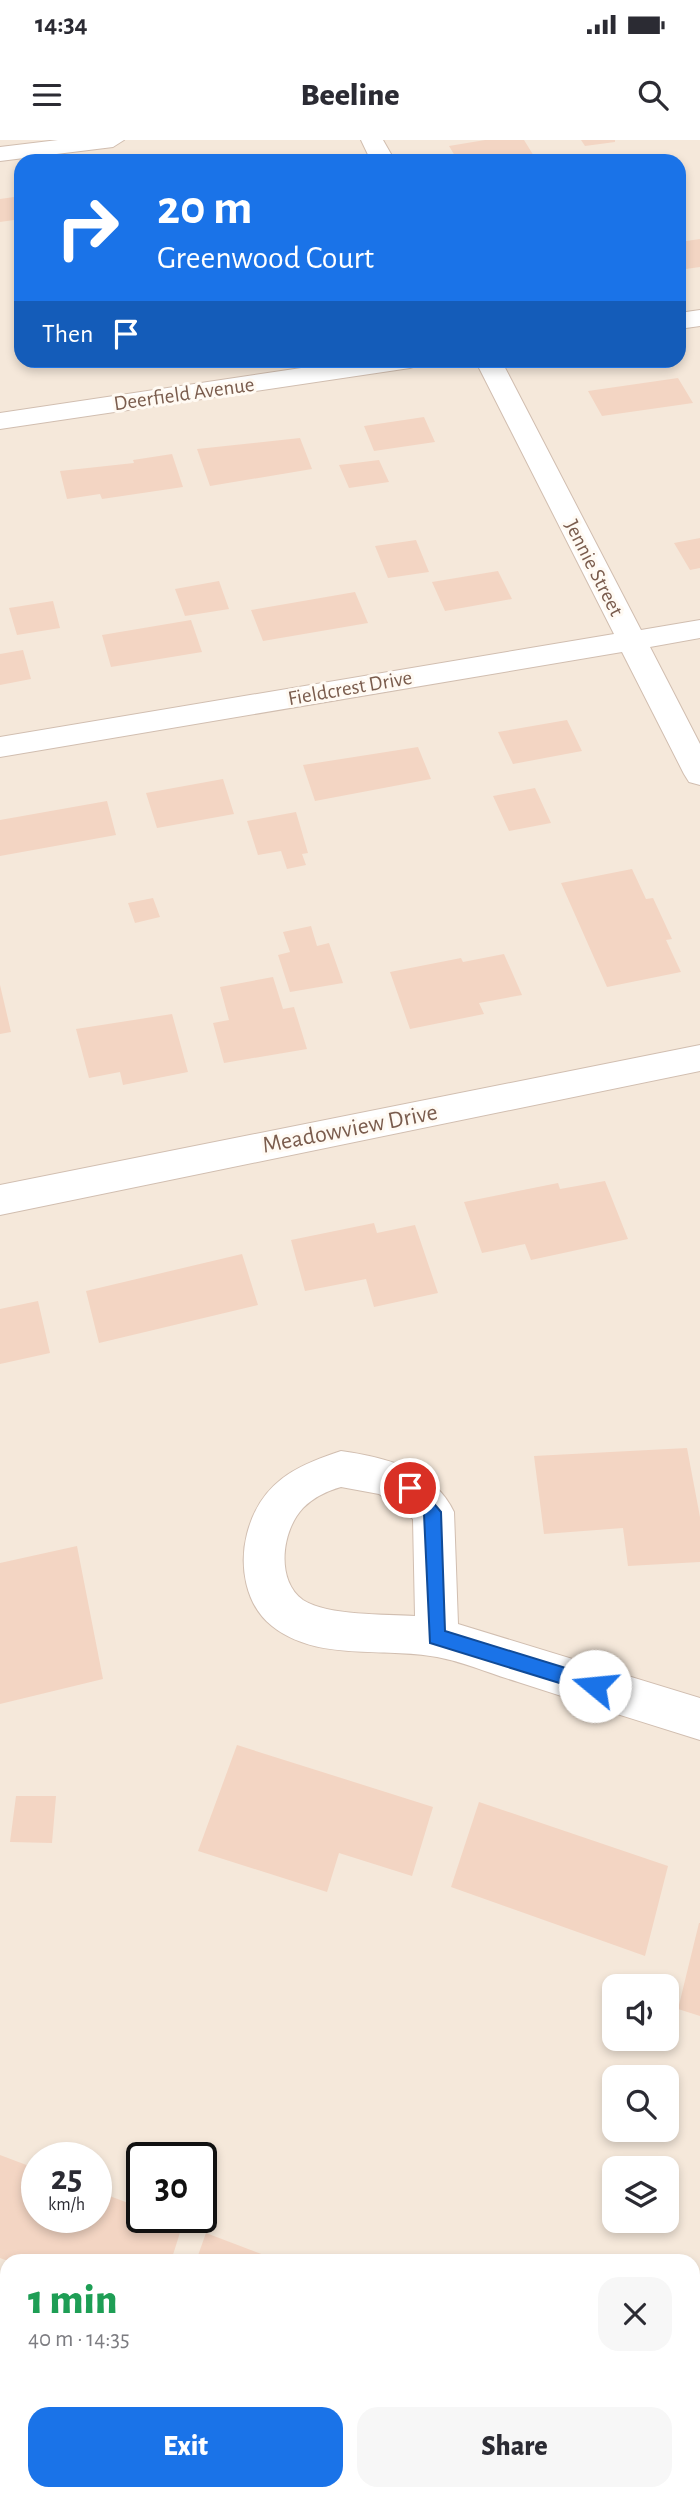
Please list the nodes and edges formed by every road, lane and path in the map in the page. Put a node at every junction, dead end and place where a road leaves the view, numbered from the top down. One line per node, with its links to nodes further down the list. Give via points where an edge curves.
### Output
1 (113, 140): 2 (street)
2 (0, 154)
3 (356, 368): 5 (street, Deerfield Avenue)
4 (492, 368): 7 (street, Jennie Street)
5 (0, 421)
6 (700, 629): 7 (street, Fieldcrest Drive)
7 (631, 641): 8 (street, Fieldcrest Drive); 9 (street, Jennie Street)
8 (0, 747)
9 (700, 774)
10 (700, 1058): 11 (street, Meadowview Drive)
11 (0, 1200)
12 (437, 1637): 12 (street, via 433,1512 410,1488 379,1474 341,1469 309,1479 282,1502 267,1533 263,1560 271,1595 289,1614 332,1629); 13 (street)
13 (700, 1719)

